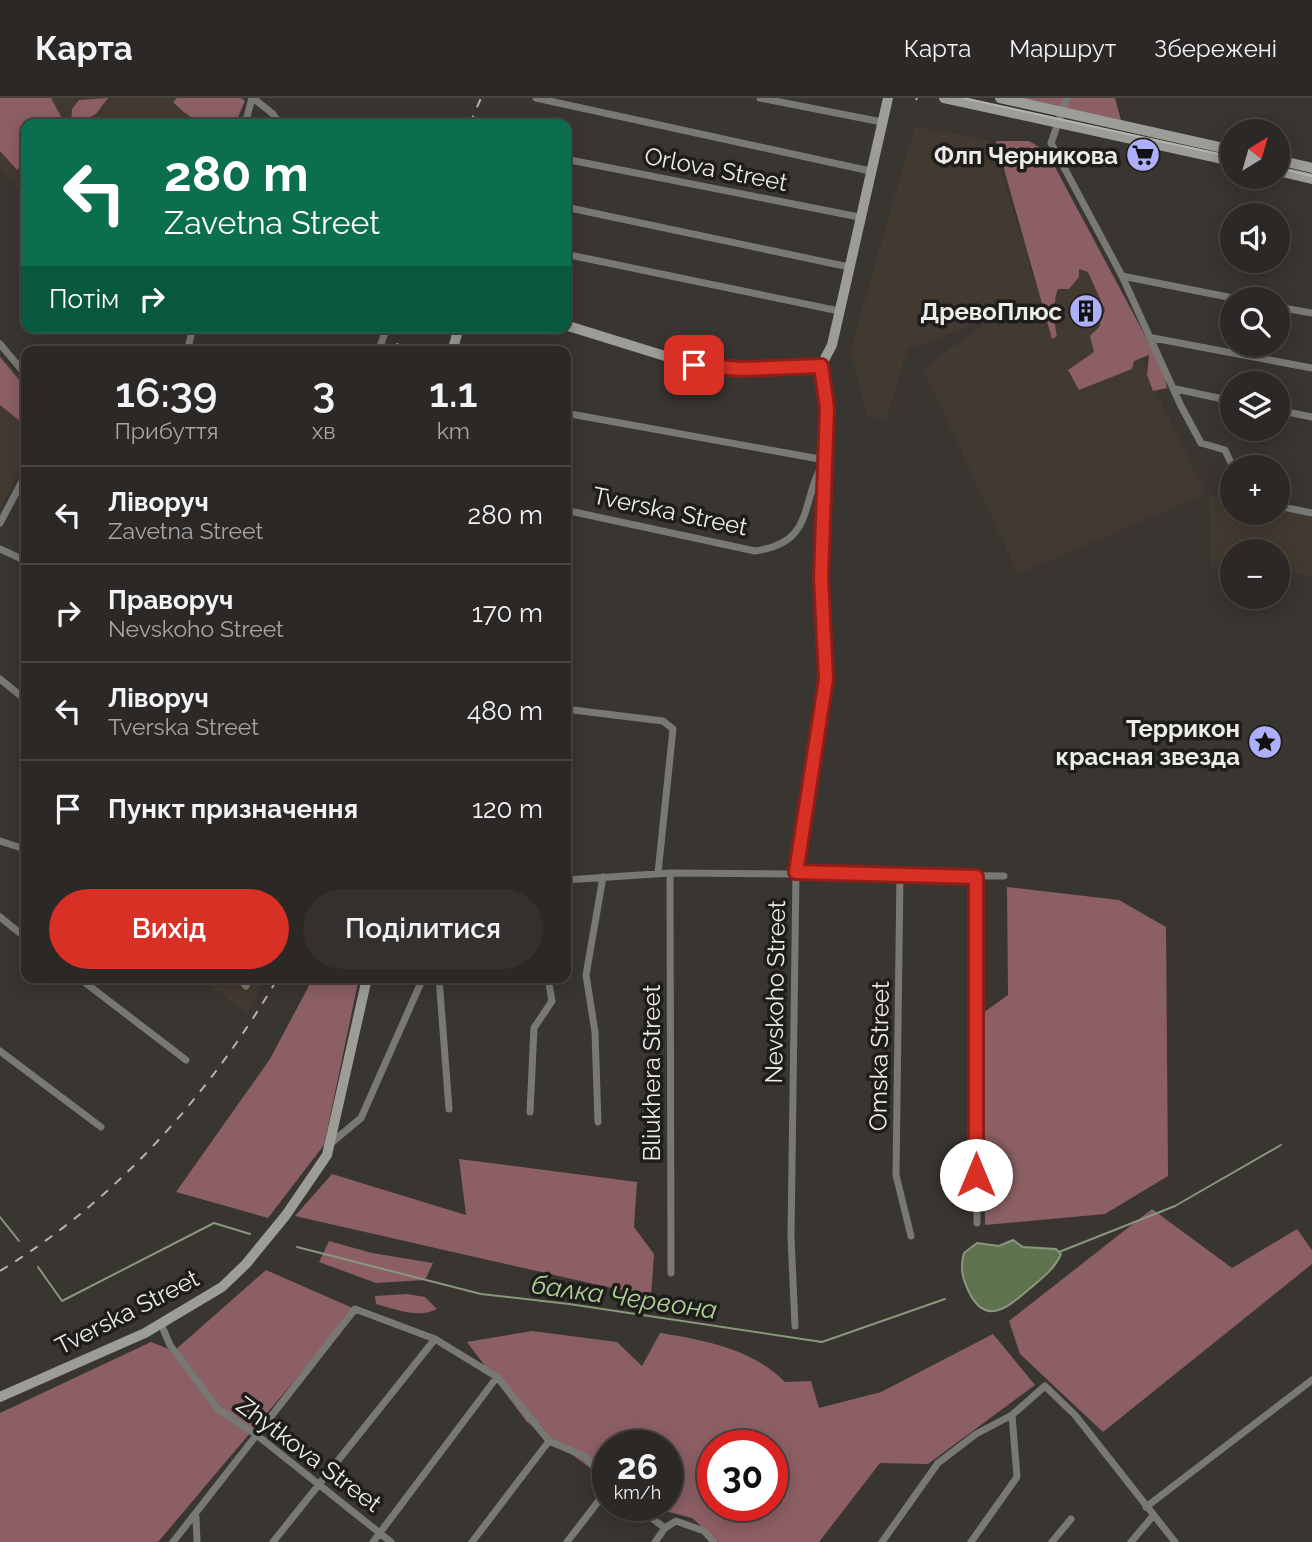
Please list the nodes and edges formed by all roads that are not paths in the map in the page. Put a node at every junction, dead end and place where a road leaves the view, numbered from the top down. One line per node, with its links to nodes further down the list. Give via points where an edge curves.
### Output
1 (253, 98): 9 (street); 10 (street)
2 (536, 98): 17 (street, Orlova Street)
3 (760, 98): 11 (street)
4 (888, 98): 11 (main road)
5 (944, 98): 8 (main road)
6 (1000, 98): 8 (main road)
7 (1067, 98): 8 (street)
8 (1059, 116): 12 (main road); 13 (main road); 24 (street, via 1051,143)
9 (247, 119)
10 (276, 119)
11 (882, 122): 17 (main road)
12 (1220, 148)
13 (1220, 158)
14 (571, 160): 21 (street, Orlova Street)
15 (1290, 163): 16 (main road)
16 (1312, 168)
17 (870, 171): 21 (main road)
18 (1290, 174): 19 (main road)
19 (1312, 179)
20 (571, 208): 23 (street)
21 (859, 217): 23 (main road)
22 (571, 255): 27 (street)
23 (849, 267): 27 (main road)
24 (1122, 276): 25 (street); 30 (street)
25 (1220, 295)
26 (1290, 309): 28 (street)
27 (839, 311): 32 (main road, via 832,345)
28 (1312, 313)
29 (571, 327): 32 (main road, via 694,365 741,369)
30 (1153, 338): 34 (street); 35 (street)
31 (0, 344): 33 (street)
32 (821, 366): 41 (street, Nevskoho Street, via 827,408)
33 (21, 368)
34 (1312, 368)
35 (1176, 389): 36 (street); 40 (street, via 1201,443 1225,450)
36 (1220, 398)
37 (1290, 413): 39 (street)
38 (571, 414): 41 (street)
39 (1312, 418)
40 (1227, 455)
41 (825, 460): 44 (street, Tverska Street, via 803,524 793,537 767,549 755,551); 54 (street, Nevskoho Street, via 821,578 826,679)
42 (21, 483): 46 (street)
43 (1290, 508): 45 (street)
44 (571, 511)
45 (1312, 513)
46 (0, 523)
47 (0, 549): 48 (street)
48 (21, 559)
49 (0, 679): 50 (street)
50 (21, 696)
51 (571, 710): 55 (street, via 663,721 673,729)
52 (0, 841): 53 (street)
53 (21, 848)
54 (796, 872): 56 (street); 57 (street); 80 (street, Nevskoho Street, via 791,1237)
55 (658, 873): 56 (street); 59 (street)
56 (670, 873): 78 (street, Bliukhera Street)
57 (900, 875): 60 (street); 77 (street, Omska Street, via 896,1175)
58 (1004, 876): 60 (street)
59 (603, 877): 61 (street); 73 (street, via 586,975 595,1032)
60 (976, 877): 76 (street)
61 (571, 880)
62 (0, 917): 63 (street)
63 (21, 934)
64 (86, 983): 70 (street)
65 (366, 983): 75 (main road, Tverska Street)
66 (421, 983): 75 (street, via 361,1118)
67 (439, 983): 71 (street)
68 (549, 983): 72 (street, via 552,1001 534,1028)
69 (0, 1051): 74 (street)
70 (186, 1060)
71 (449, 1109)
72 (530, 1112)
73 (598, 1122)
74 (101, 1127)
75 (329, 1144): 79 (main road, Tverska Street, via 327,1156 246,1264 222,1287)
76 (976, 1223)
77 (911, 1236)
78 (671, 1273)
79 (161, 1324): 84 (main road, Tverska Street); 86 (street, Zhytkova Street, via 170,1345 218,1409)
80 (795, 1326)
81 (435, 1339): 82 (street); 86 (street, via 355,1309); 89 (street)
82 (496, 1377): 87 (street); 97 (street)
83 (1312, 1380): 90 (street)
84 (0, 1397)
85 (1012, 1415): 90 (street, via 1045,1386 1075,1415); 107 (street, via 976,1434 938,1464); 108 (street, via 1017,1477)
86 (258, 1436): 89 (street, Zhytkova Street); 92 (street)
87 (548, 1441): 88 (street, via 586,1457); 103 (street)
88 (592, 1465)
89 (318, 1485): 97 (street, Zhytkova Street); 100 (street)
90 (1146, 1507): 93 (street)
91 (592, 1510): 104 (street)
92 (196, 1516): 98 (street); 99 (street)
93 (1153, 1516): 110 (street); 111 (street)
94 (1071, 1519): 109 (street)
95 (656, 1521): 96 (street)
96 (666, 1528): 105 (street); 106 (street, via 676,1521 704,1531)
97 (380, 1534): 101 (street); 102 (street, Zhytkova Street)
98 (173, 1542)
99 (197, 1542)
100 (273, 1542)
101 (373, 1542)
102 (391, 1542)
103 (472, 1542)
104 (567, 1542)
105 (654, 1542)
106 (714, 1542)
107 (882, 1542)
108 (971, 1542)
109 (1052, 1542)
110 (1132, 1542)
111 (1175, 1542)

